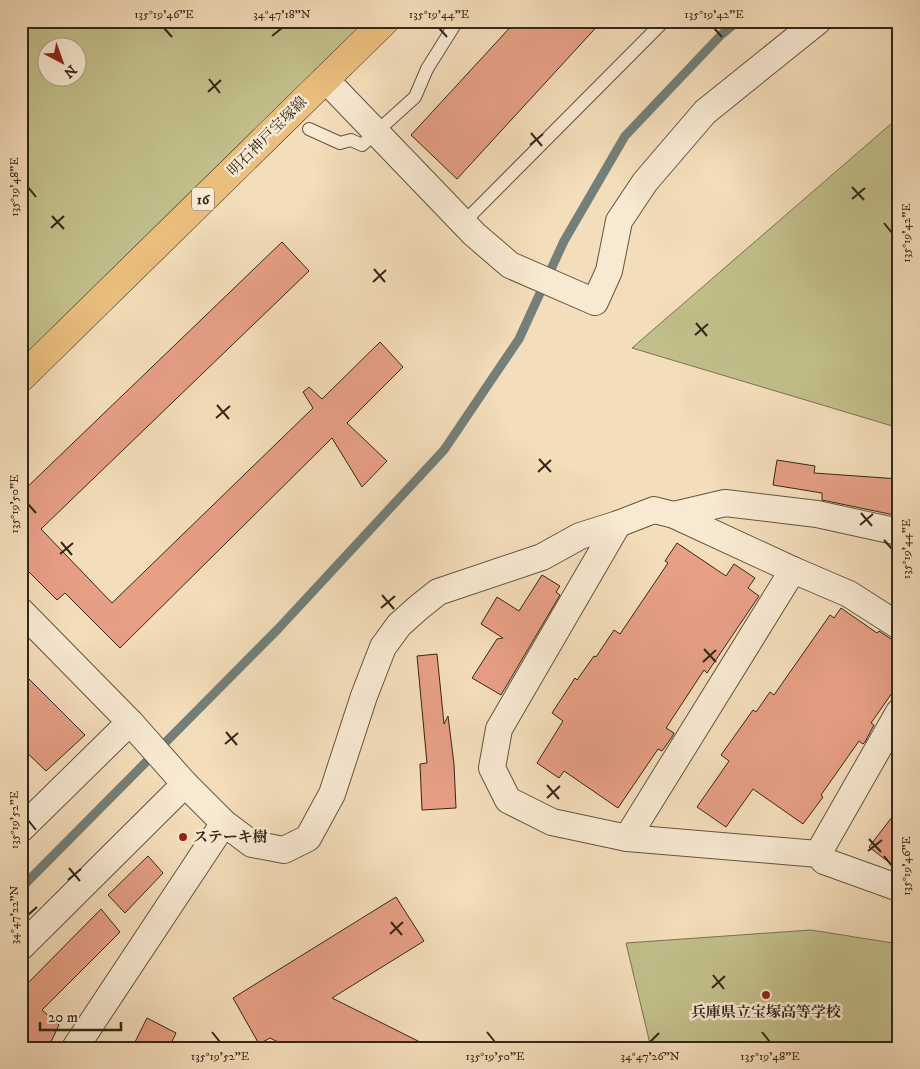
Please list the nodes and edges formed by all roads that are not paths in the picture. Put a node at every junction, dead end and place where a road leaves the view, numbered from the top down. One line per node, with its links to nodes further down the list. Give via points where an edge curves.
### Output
1 (385, 21): 5 (main road, 明石神戸宝塚線 / 16)
2 (457, 21): 7 (lane, via 427,69 415,97)
3 (664, 21): 8 (lane)
4 (818, 21): 8 (street, via 705,112 645,182 619,221 609,271 595,302 510,265)
5 (325, 79): 7 (street); 9 (main road, 明石神戸宝塚線 / 16)
6 (308, 129): 7 (lane, via 340,143 351,140 362,145)
7 (377, 132): 8 (street)
8 (463, 223)
9 (21, 378)
10 (674, 515): 11 (street, via 654,510); 12 (street, via 725,503 816,514); 13 (street)
11 (618, 524): 19 (street, via 580,536 542,557 438,592 399,625 383,647 332,794 308,838 284,850 252,844); 21 (street, via 499,729 492,768 508,800 552,822)
12 (899, 532)
13 (793, 570): 15 (street, via 849,594); 21 (street)
14 (21, 611): 17 (street)
15 (899, 626)
16 (899, 712): 22 (street)
17 (132, 724): 18 (street); 20 (street)
18 (185, 784): 19 (street); 24 (street)
19 (224, 823): 25 (street)
20 (21, 829)
21 (627, 838): 22 (street)
22 (818, 854): 23 (street, via 824,861)
23 (899, 888)
24 (21, 947)
25 (75, 1048)

